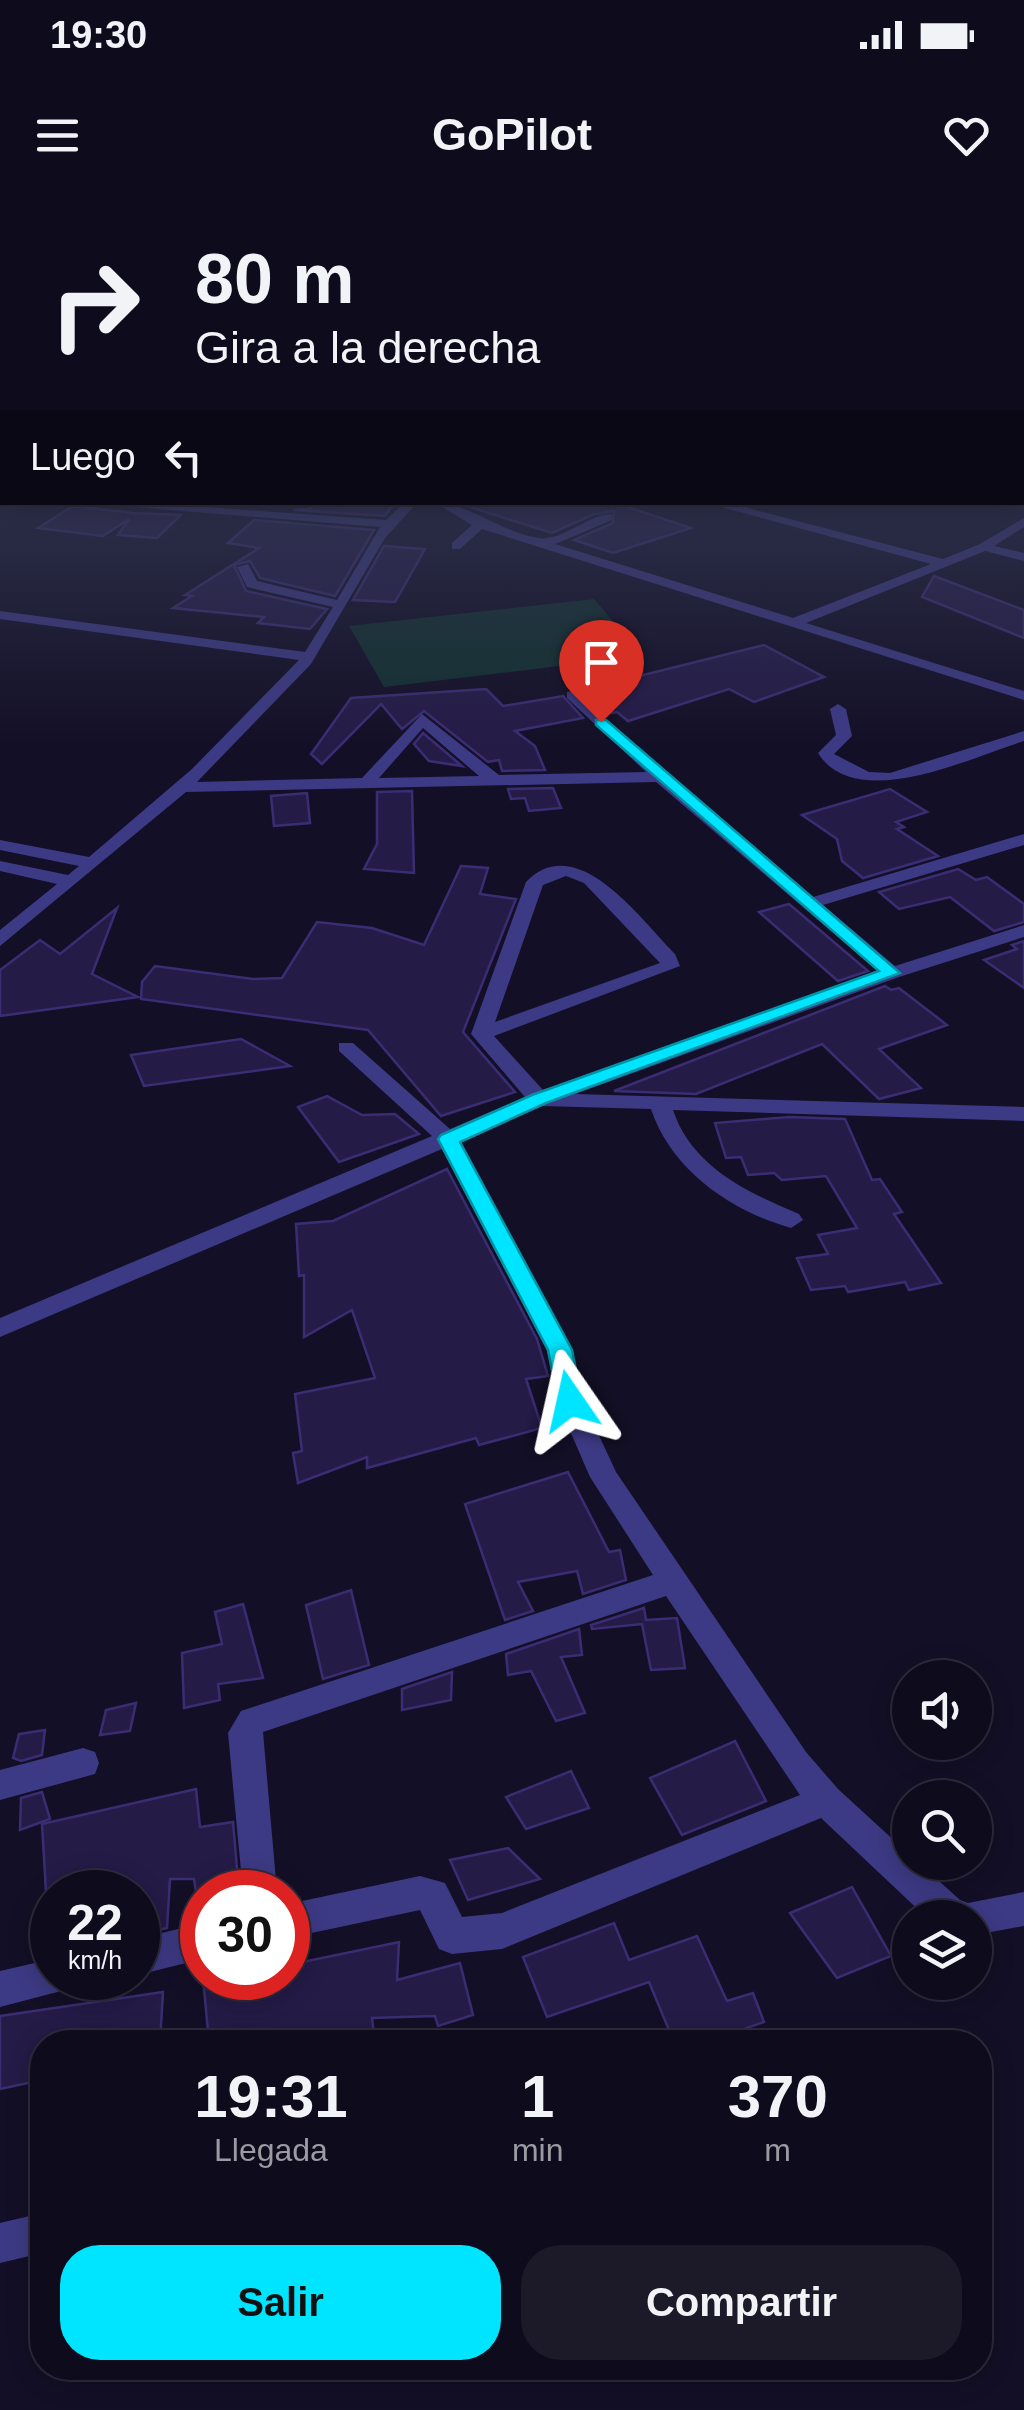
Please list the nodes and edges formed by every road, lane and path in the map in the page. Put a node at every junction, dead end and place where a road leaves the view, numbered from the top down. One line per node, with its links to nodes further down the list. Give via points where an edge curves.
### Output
1 (379, 539): 13 (street)
2 (463, 539): 8 (street)
3 (528, 539): 7 (street)
4 (555, 539): 7 (street)
5 (852, 539): 11 (street)
6 (995, 539): 9 (street)
7 (543, 544): 15 (street)
8 (456, 546)
9 (984, 546): 10 (street); 11 (street)
10 (1024, 558)
11 (940, 562): 15 (street)
12 (243, 566): 13 (street, via 252,584)
13 (342, 605): 16 (street)
14 (0, 615): 16 (street)
15 (798, 621): 18 (street)
16 (309, 657): 24 (street)
17 (572, 695): 21 (street)
18 (1024, 696)
19 (838, 709): 20 (street, via 844,736 826,753 879,780)
20 (1024, 736)
21 (660, 777): 22 (street); 30 (street)
22 (494, 780): 23 (street); 23 (street, via 422,719)
23 (368, 782): 24 (street)
24 (184, 786): 27 (street)
25 (1024, 839): 30 (street)
26 (0, 845): 27 (street)
27 (92, 863): 29 (street)
28 (0, 866): 29 (street)
29 (70, 881): 32 (street)
30 (810, 903): 33 (street)
31 (1024, 931): 33 (street)
32 (0, 940)
33 (892, 973): 36 (street)
34 (481, 1034): 34 (street, via 535,882 550,872 568,870 590,879 668,958 666,970); 36 (street)
35 (346, 1047): 39 (street)
36 (539, 1099): 37 (street); 39 (street)
37 (661, 1106): 38 (street); 40 (street, via 666,1128 686,1156 740,1198)
38 (1024, 1114)
39 (448, 1139): 41 (street); 42 (street, via 560,1350 570,1401 604,1477)
40 (791, 1220)
41 (0, 1328)
42 (673, 1581): 45 (street, via 794,1763); 46 (street, via 252,1720 244,1732)
43 (83, 1763): 44 (street)
44 (0, 1786)
45 (826, 1800): 47 (street); 50 (street, via 502,1930 452,1936 434,1896 420,1892)
46 (258, 1870)
47 (934, 1900)
48 (1024, 1910): 49 (street)
49 (992, 1915)
50 (310, 1916)
51 (30, 1982): 52 (street)
52 (0, 1989)
53 (30, 2236): 54 (street)
54 (0, 2242)

